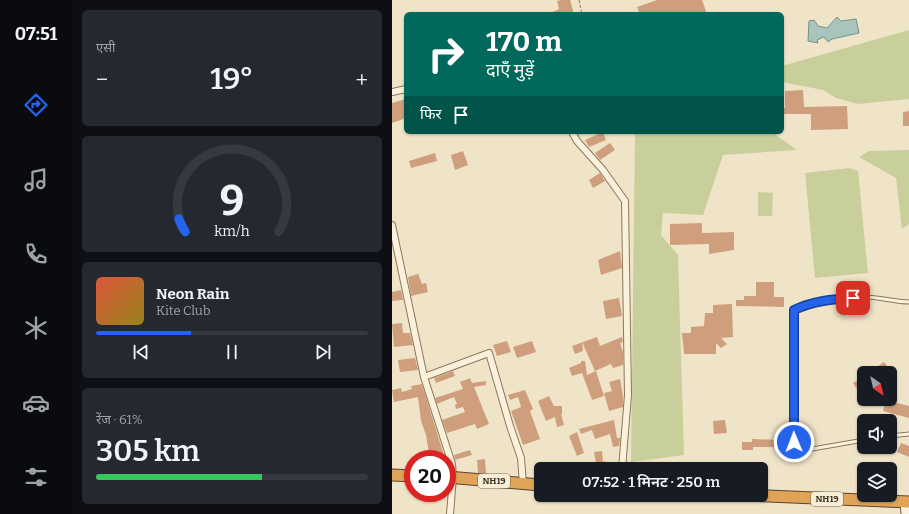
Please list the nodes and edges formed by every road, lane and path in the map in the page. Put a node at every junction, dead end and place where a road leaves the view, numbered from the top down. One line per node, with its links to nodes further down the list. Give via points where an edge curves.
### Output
1 (579, 0): 2 (path)
2 (582, 12)
3 (404, 90): 4 (street)
4 (392, 92)
5 (573, 134): 13 (street, via 625,200 628,395)
6 (392, 225): 8 (street)
7 (909, 302): 11 (lane, via 866,297 828,300 794,310 795,409 792,433 795,452)
8 (424, 377): 12 (street); 17 (street, via 489,353 521,458)
9 (909, 434): 10 (lane)
10 (897, 435)
11 (857, 441)
12 (447, 450)
13 (623, 462)
14 (392, 475): 15 (highway)
15 (404, 476)
16 (456, 478): 17 (highway, NH19)
17 (523, 484): 18 (highway, NH19)
18 (534, 484)
19 (768, 496): 21 (highway, NH19)
20 (450, 502): 22 (street)
21 (907, 502): 23 (street)
22 (450, 514)
23 (906, 514)

